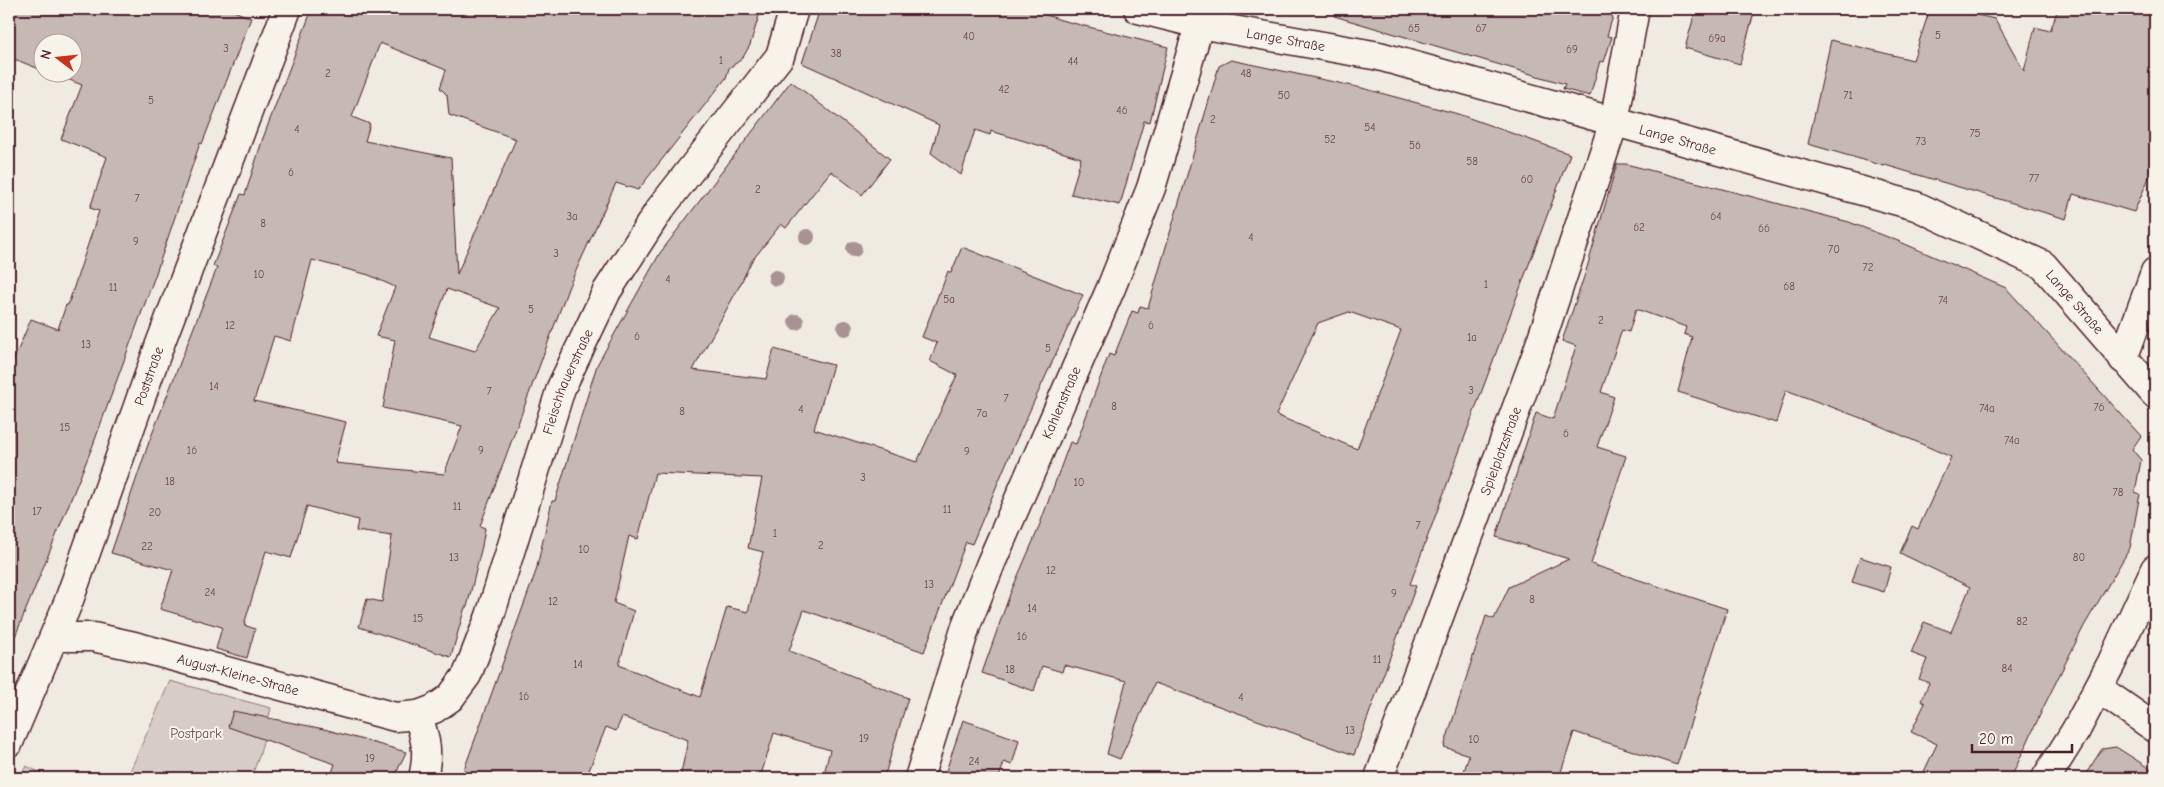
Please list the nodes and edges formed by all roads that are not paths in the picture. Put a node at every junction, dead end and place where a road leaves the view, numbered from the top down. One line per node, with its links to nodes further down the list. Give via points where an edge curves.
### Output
1 (287, 9): 11 (street, Poststraße, via 160,344)
2 (794, 9): 13 (street, Fleischhauerstraße, via 780,56 660,209 607,291 562,388 490,616 467,675 450,698)
3 (1138, 9): 5 (street, Lange Straße)
4 (1635, 9): 6 (street, Spielplatzstraße)
5 (1202, 16): 6 (street, Lange Straße, via 1379,56); 17 (street, Kahlenstraße, via 1151,188 977,597)
6 (1614, 122): 8 (street, Lange Straße, via 1916,206 2043,265); 18 (street, Spielplatzstraße, via 1537,353)
7 (2155, 272): 8 (street)
8 (2123, 359): 9 (street, Lange Straße)
9 (2155, 394)
10 (2155, 569): 12 (street)
11 (55, 637): 13 (street, August-Kleine-Straße, via 93,637 395,717); 15 (street, Poststraße)
12 (2099, 689): 14 (street); 19 (street)
13 (418, 716): 16 (street, via 428,759)
14 (2155, 728)
15 (9, 742)
16 (423, 778)
17 (919, 778)
18 (1380, 778)
19 (2046, 778)

